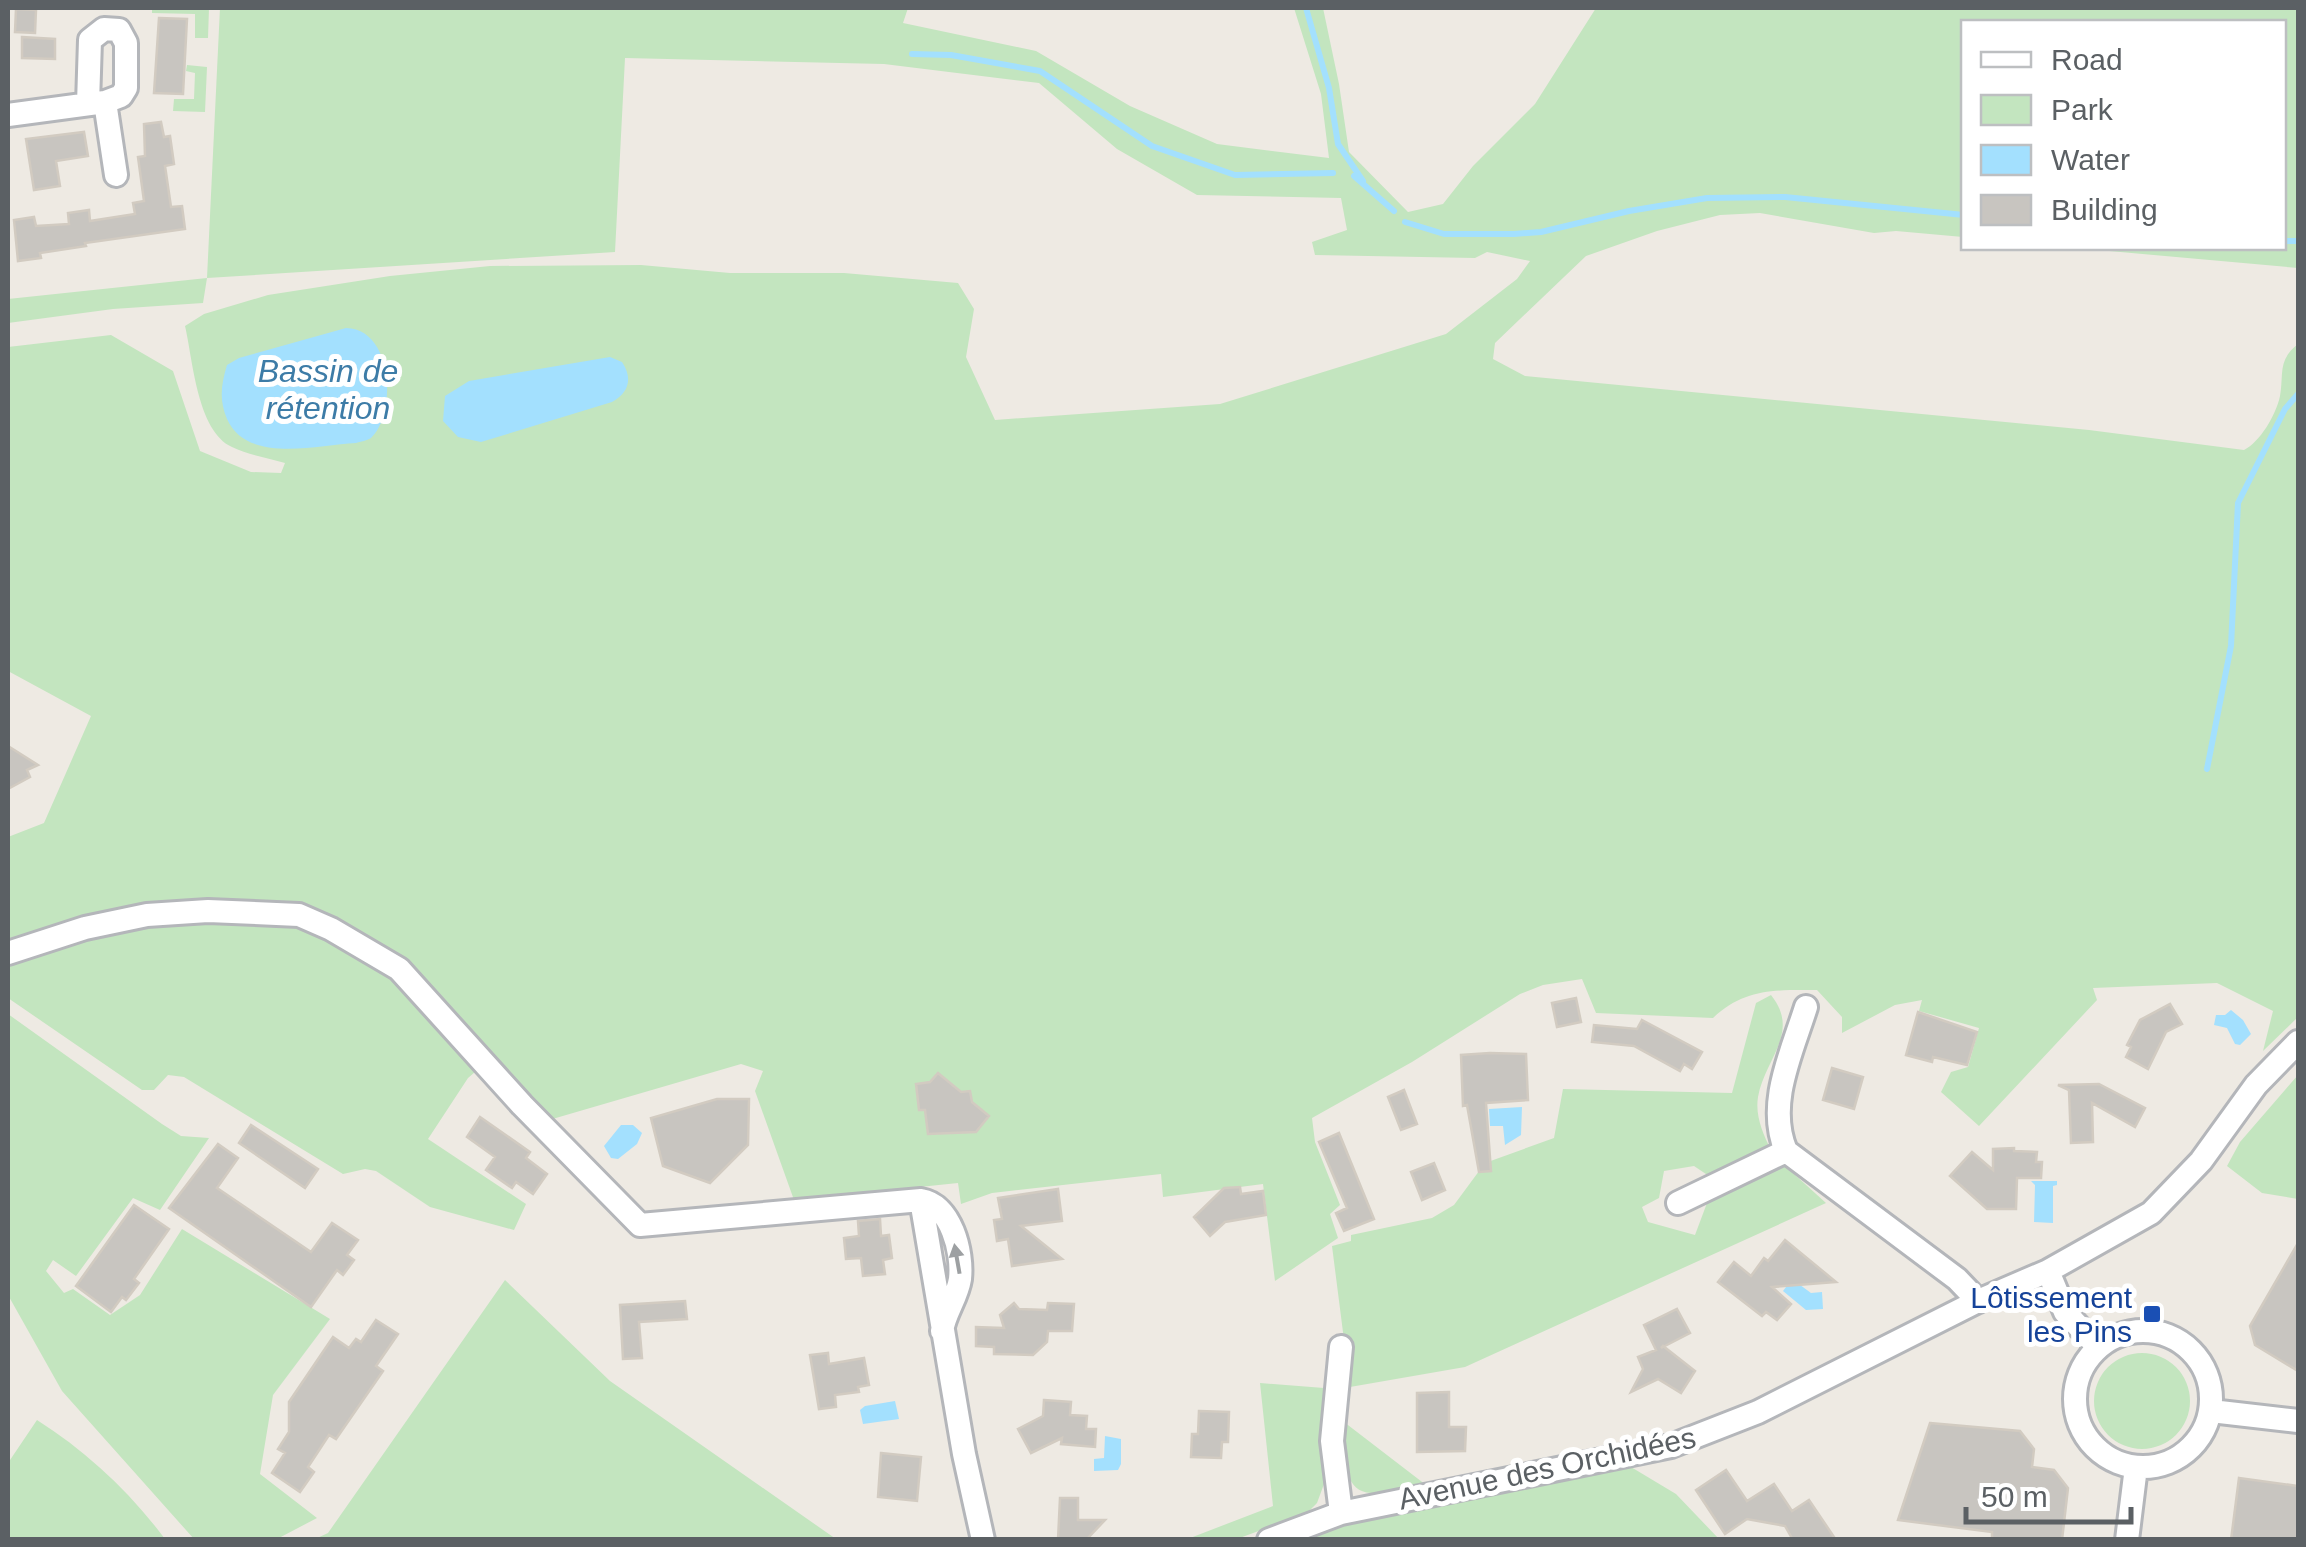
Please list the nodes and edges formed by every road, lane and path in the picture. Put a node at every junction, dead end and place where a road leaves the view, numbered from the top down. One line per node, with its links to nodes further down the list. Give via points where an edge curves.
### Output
1 (8, 115): 2 (street, via 96,103)
2 (116, 175)
3 (8, 954): 16 (street, via 85,928 161,913 299,916 399,969 640,1225 921,1200)
4 (1806, 1007): 6 (street, via 1779,1099)
5 (2298, 1042): 8 (street, Avenue des Orchidées, via 2151,1213)
6 (1786, 1150): 7 (street); 9 (street)
7 (1678, 1203)
8 (2048, 1271): 9 (street, Avenue des Orchidées); 11 (street, via 2065,1312)
9 (1978, 1301): 15 (street, Avenue des Orchidées, via 1758,1412 1671,1446)
10 (1341, 1346): 15 (street, via 1332,1441)
11 (2098, 1347): 12 (street, via 2136,1331 2177,1340 2205,1370); 14 (street, via 2075,1388 2077,1420 2106,1457)
12 (2211, 1411): 13 (street); 14 (street, via 2202,1435 2184,1454)
13 (2298, 1421)
14 (2136, 1468): 18 (street)
15 (1342, 1513): 17 (street, Avenue des Orchidées)
16 (983, 1540)
17 (1270, 1540)
18 (2127, 1540)

